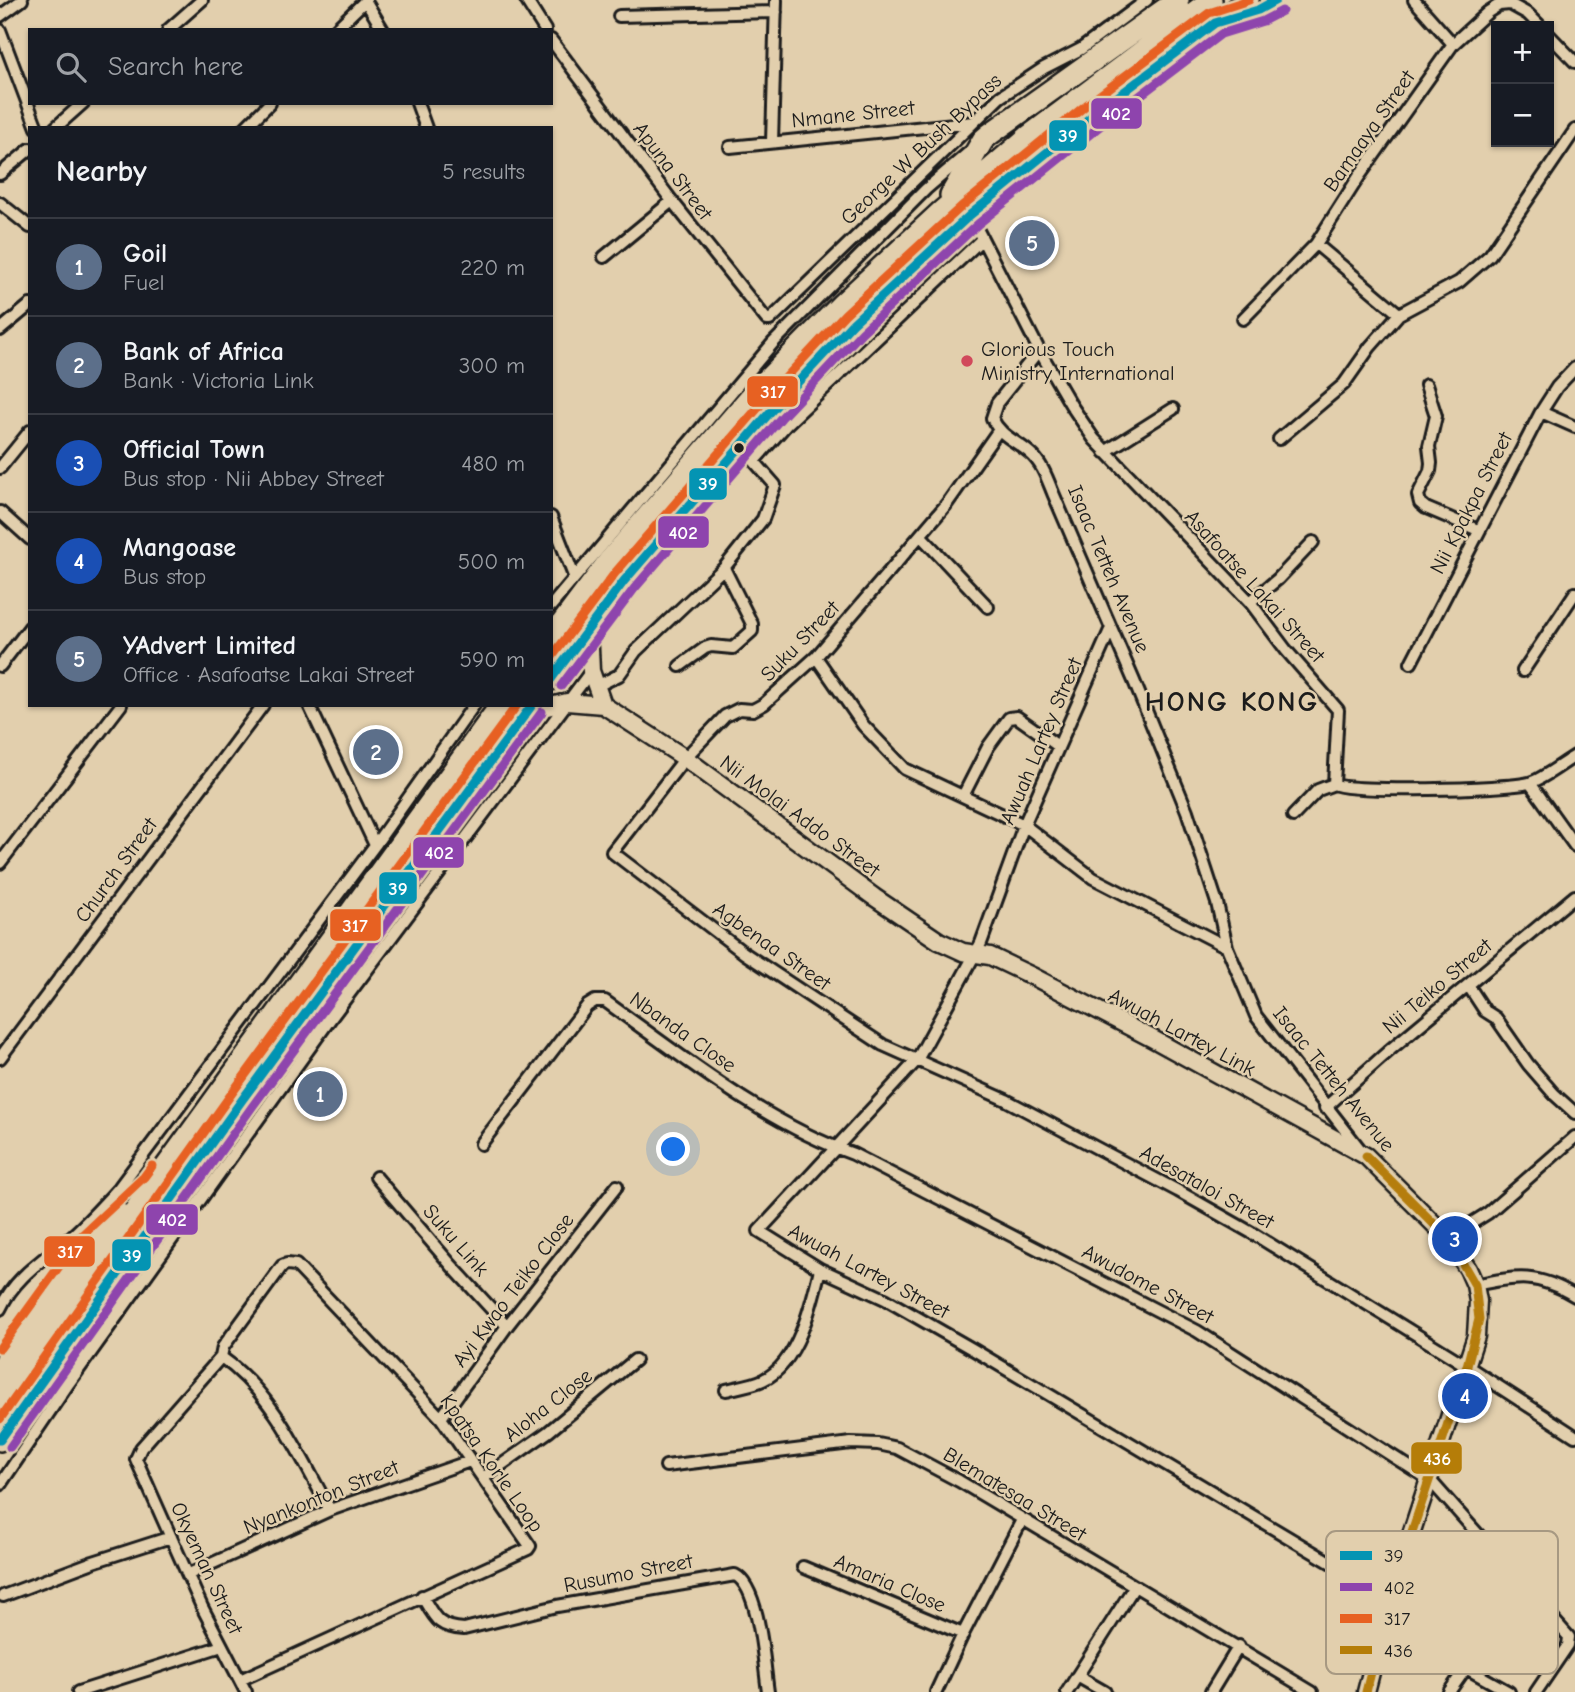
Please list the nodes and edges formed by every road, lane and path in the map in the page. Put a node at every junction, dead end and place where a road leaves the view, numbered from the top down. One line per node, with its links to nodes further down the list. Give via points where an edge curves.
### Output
1 (22, 0): 12 (street)
2 (202, 0): 15 (street)
3 (366, 0): 16 (street); 17 (street)
4 (526, 0): 18 (street)
5 (776, 0): 11 (street, Nmane Street)
6 (1147, 0): 34 (street, George W Bush Bypass, via 1081,49 1010,90)
7 (1178, 0): 34 (highway)
8 (1211, 0): 41 (highway, via 1028,137)
9 (1248, 0): 42 (highway, via 1091,116)
10 (1414, 0): 22 (street)
11 (776, 12): 13 (street); 35 (street, Nmane Street)
12 (0, 16)
13 (619, 16)
14 (1535, 21): 22 (street, Bamaaya Street, via 1510,4 1499,5)
15 (170, 28)
16 (337, 28)
17 (382, 28)
18 (544, 28)
19 (0, 30): 24 (street)
20 (1554, 40): 23 (street)
21 (553, 43): 39 (street, Apuna Street)
22 (1453, 44): 45 (street, Bamaaya Street)
23 (1575, 62)
24 (28, 104)
25 (28, 105): 29 (street)
26 (81, 105): 30 (street)
27 (268, 105): 31 (street)
28 (417, 105): 32 (street)
29 (36, 126)
30 (57, 126)
31 (247, 126)
32 (421, 126)
33 (1575, 130): 48 (street, via 1490,255 1459,282)
34 (982, 132): 35 (street, Nmane Street); 41 (highway); 50 (street, George W Bush Bypass); 70 (street, via 773,342)
35 (772, 142): 36 (street)
36 (730, 147)
37 (28, 151): 38 (street)
38 (0, 174)
39 (672, 201): 46 (street); 50 (street, Apuna Street)
40 (0, 202): 43 (street)
41 (941, 212): 78 (highway, via 752,395 609,561)
42 (970, 215): 44 (street, Asafoatse Lakai Street); 75 (highway, via 853,323 772,410)
43 (28, 225)
44 (981, 240): 52 (street, Asafoatse Lakai Street); 69 (street, via 788,423 754,461 775,485 763,519)
45 (1316, 244): 48 (street); 49 (street, Bamaaya Street)
46 (604, 257)
47 (28, 307): 51 (street)
48 (1399, 314): 60 (street, via 1344,384)
49 (1243, 319)
50 (770, 320)
51 (0, 330)
52 (1039, 350): 58 (street, via 993,410); 61 (street, Asafoatse Lakai Street)
53 (1575, 368): 56 (street, Nii Kpakpa Street)
54 (1426, 385): 65 (street, via 1436,416 1429,446 1430,471 1418,495 1420,503)
55 (1173, 409): 61 (street)
56 (1541, 412): 57 (street); 65 (street, Nii Kpakpa Street)
57 (1575, 427)
58 (998, 431): 67 (street, Suku Street); 76 (street, Isaac Tetteh Avenue, via 1042,467)
59 (28, 433): 62 (street)
60 (1279, 439)
61 (1105, 452): 72 (street, Asafoatse Lakai Street)
62 (0, 468)
63 (0, 512): 66 (street)
64 (553, 522): 70 (street)
65 (1478, 530): 80 (street, Nii Kpakpa Street)
66 (28, 536)
67 (921, 536): 74 (street); 79 (street, Suku Street)
68 (1313, 542): 72 (street)
69 (724, 568): 82 (street, via 752,631 733,648 705,648); 85 (street, via 642,645 620,675)
70 (574, 576): 73 (street)
71 (1575, 593): 83 (street)
72 (1250, 602): 99 (street, Asafoatse Lakai Street, via 1338,710)
73 (553, 603)
74 (988, 607)
75 (589, 626): 84 (highway); 85 (street)
76 (1111, 628): 95 (street, Awuah Lartey Street); 108 (street, Isaac Tetteh Avenue, via 1187,811)
77 (28, 630): 81 (street)
78 (553, 635)
79 (816, 657): 97 (street, Suku Street, via 765,705 725,716); 100 (street, via 863,725 905,769)
80 (1412, 663)
81 (0, 666)
82 (680, 666)
83 (1522, 671)
84 (553, 676)
85 (593, 679): 86 (street); 88 (street)
86 (567, 702): 87 (street, Nii Molai Addo Street); 88 (street, Nii Molai Addo Street); 142 (street, via 331,1018)
87 (553, 705)
88 (603, 705): 97 (street, Nii Molai Addo Street)
89 (119, 707): 106 (street)
90 (262, 707): 111 (street, Church Street)
91 (310, 707): 103 (street)
92 (473, 707): 103 (street)
93 (500, 707): 120 (highway)
94 (530, 709): 136 (highway, via 242,1100)
95 (1058, 746): 100 (street, via 1017,717 1009,718); 102 (street, Awuah Lartey Street)
96 (1575, 756): 98 (street)
97 (685, 758): 105 (street, Suku Street); 109 (street, Nii Molai Addo Street, via 939,941)
98 (1530, 783): 99 (street, via 1390,789); 104 (street)
99 (1334, 784): 101 (street, via 1318,790)
100 (963, 796): 102 (street)
101 (1293, 816)
102 (1024, 825): 108 (street, via 1093,878); 109 (street, Awuah Lartey Street)
103 (375, 845): 126 (street, via 118,1189 70,1237 31,1266)
104 (1575, 846)
105 (612, 852): 112 (street, Agbenaa Street, via 744,953 883,1045)
106 (0, 863)
107 (1575, 896): 110 (street, Nii Teiko Street)
108 (1227, 947): 113 (street, Isaac Tetteh Avenue, via 1256,1016)
109 (975, 956): 112 (street, Awuah Lartey Street); 118 (street, Awuah Lartey Link, via 990,956 1034,977)
110 (1468, 985): 113 (street, Nii Teiko Street); 114 (street, via 1528,1064)
111 (0, 1058)
112 (917, 1060): 117 (street, Awuah Lartey Street); 130 (street, Adesataloi Street, via 1006,1100 1178,1191)
113 (1325, 1108): 118 (street, Isaac Tetteh Avenue)
114 (1575, 1113)
115 (1575, 1137): 122 (street, via 1488,1213)
116 (481, 1144): 117 (street, Nbanda Close, via 587,1006 604,1001 710,1076)
117 (835, 1148): 123 (street, Awuah Lartey Street, via 759,1231); 141 (street, Awudome Street, via 1197,1331)
118 (1366, 1156): 122 (street, Isaac Tetteh Avenue)
119 (376, 1177): 127 (street, Suku Link)
120 (153, 1185): 131 (highway, via 90,1244); 133 (highway)
121 (617, 1186): 127 (street, Ayi Kwao Teiko Close)
122 (1448, 1238): 124 (street, Isaac Tetteh Avenue)
123 (820, 1269): 132 (street, via 809,1313 776,1371 764,1380); 148 (street, Awuah Lartey Street, via 886,1299)
124 (1475, 1284): 125 (street, via 1538,1279); 130 (street, Isaac Tetteh Avenue, via 1479,1319)
125 (1575, 1296)
126 (0, 1309)
127 (507, 1326): 134 (street, Ayi Kwao Teiko Close)
128 (220, 1357): 134 (street, Kpatsa Korle Loop, via 282,1266 296,1265); 137 (street, Kpatsa Korle Loop); 143 (street, via 271,1406)
129 (635, 1360): 140 (street, Aloha Close, via 548,1432)
130 (1466, 1366): 135 (street, Adesataloi Street); 141 (street, Isaac Tetteh Avenue)
131 (0, 1375)
132 (726, 1390)
133 (0, 1397)
134 (441, 1418): 138 (street, Kpatsa Korle Loop)
135 (1575, 1436)
136 (0, 1440)
137 (136, 1459): 147 (street, Okyeman Street)
138 (470, 1461): 140 (street, Kpatsa Korle Loop); 143 (street, Nyankonton Street)
139 (666, 1466): 144 (street, Blematesaa Street, via 840,1444 878,1444 897,1448)
140 (483, 1478): 153 (street, Kpatsa Korle Loop, via 529,1542 528,1549)
141 (1430, 1480): 145 (street, Isaac Tetteh Avenue); 146 (street, Awudome Street)
142 (0, 1485)
143 (330, 1510): 150 (street, Nyankonton Street)
144 (1021, 1520): 151 (street, Blematesaa Street); 155 (street)
145 (1413, 1531)
146 (1475, 1531)
147 (171, 1537): 150 (street, Okyeman Street); 152 (street)
148 (1326, 1560)
149 (803, 1567): 155 (street, Amaria Close)
150 (189, 1574): 156 (street, Okyeman Street)
151 (1134, 1587): 157 (street, Blematesaa Street); 163 (street)
152 (4, 1596)
153 (422, 1596): 164 (street, Kpatsa Korle Loop); 167 (street, Rusumo Street, via 438,1623 464,1629 557,1606 735,1575 745,1582 755,1607)
154 (1558, 1625): 158 (street, Awudome Street, via 1569,1637)
155 (963, 1634): 168 (street)
156 (222, 1646): 164 (street, Okyeman Street); 165 (street)
157 (1239, 1646): 171 (street); 172 (street, Blematesaa Street)
158 (1558, 1660)
159 (1371, 1674): 173 (street, Isaac Tetteh Avenue)
160 (1462, 1674): 174 (street)
161 (1476, 1674): 175 (street)
162 (1548, 1674): 176 (street, Awudome Street)
163 (1077, 1676): 169 (street); 170 (street)
164 (240, 1680): 166 (street, Okyeman Street)
165 (78, 1692)
166 (246, 1692)
167 (768, 1692)
168 (936, 1692)
169 (1067, 1692)
170 (1105, 1692)
171 (1211, 1692)
172 (1312, 1692)
173 (1366, 1692)
174 (1449, 1692)
175 (1508, 1692)
176 (1536, 1692)

